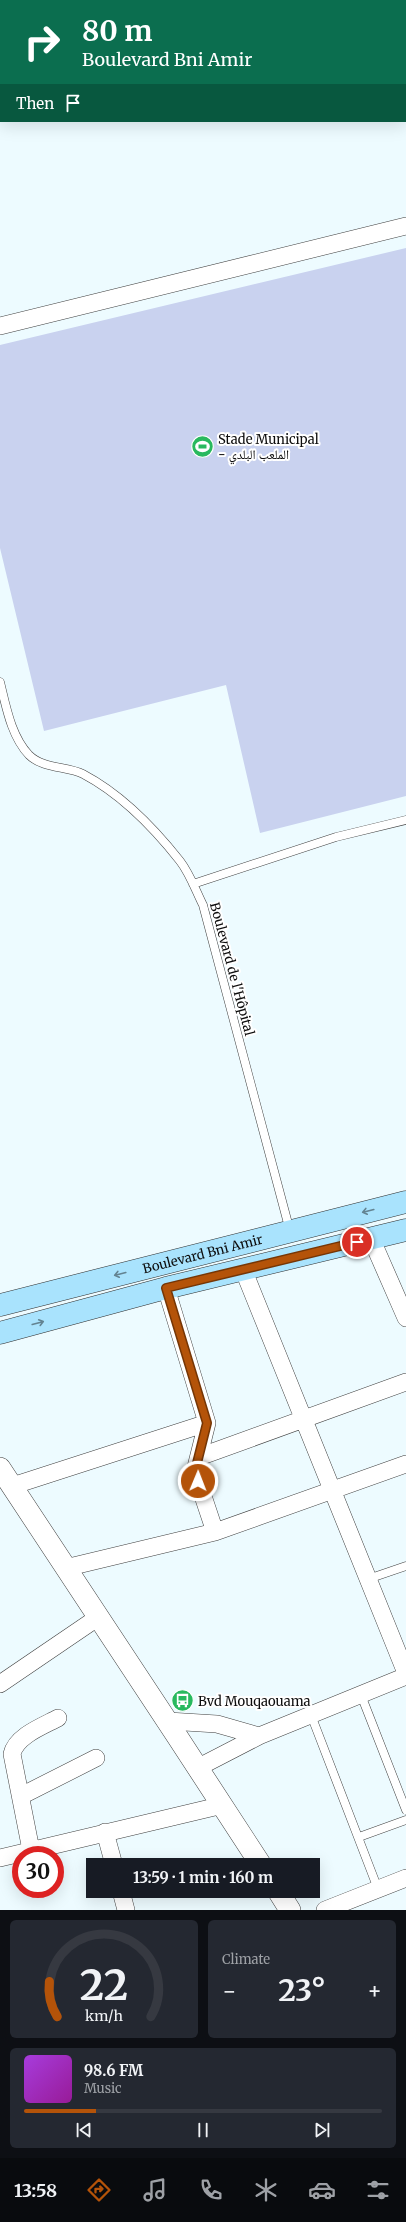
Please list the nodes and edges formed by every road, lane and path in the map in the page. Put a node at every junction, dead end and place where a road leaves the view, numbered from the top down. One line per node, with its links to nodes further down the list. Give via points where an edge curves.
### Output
1 (406, 226): 2 (street)
2 (0, 326)
3 (0, 682): 5 (lane, Boulevard de l'Hôpital, via 16,735 30,756 55,767 81,773 106,786 145,822 181,862)
4 (406, 820): 5 (lane, via 336,837)
5 (193, 884): 8 (lane, Boulevard de l'Hôpital, via 203,904)
6 (406, 1202): 8 (main road, Boulevard Bni Amir, one-way to 8)
7 (406, 1230): 9 (main road, Boulevard Bni Amir)
8 (290, 1231): 12 (main road, Boulevard Bni Amir, one-way to 12)
9 (371, 1238): 10 (main road, Boulevard Bni Amir); 13 (street)
10 (243, 1269): 11 (main road, Boulevard Bni Amir); 16 (street)
11 (166, 1288): 14 (main road, Boulevard Bni Amir, one-way to 11); 17 (street)
12 (0, 1305)
13 (406, 1318)
14 (0, 1333)
15 (406, 1382): 16 (street)
16 (304, 1418): 18 (street); 22 (street)
17 (207, 1423): 18 (street); 21 (street)
18 (199, 1457): 23 (street, via 196,1467 198,1481)
19 (406, 1464): 22 (street)
20 (0, 1468): 21 (street)
21 (12, 1486): 25 (street)
22 (333, 1491): 23 (street); 26 (street)
23 (215, 1532): 25 (street)
24 (406, 1566): 26 (lane)
25 (65, 1568): 27 (street)
26 (368, 1579): 28 (street)
27 (97, 1618): 31 (street); 35 (street)
28 (401, 1649): 29 (street)
29 (406, 1673)
30 (406, 1676): 32 (street)
31 (0, 1684)
32 (361, 1694): 33 (street); 41 (lane)
33 (311, 1715): 36 (street); 44 (lane)
34 (58, 1718): 39 (street, via 14,1746 12,1754)
35 (168, 1721): 36 (street, via 217,1724); 38 (street)
36 (259, 1736): 38 (street)
37 (96, 1758): 39 (street)
38 (199, 1767): 40 (street)
39 (21, 1796): 45 (street)
40 (223, 1805): 43 (street); 50 (street)
41 (406, 1810)
42 (406, 1820): 44 (lane)
43 (105, 1832): 46 (street); 49 (street)
44 (358, 1837): 52 (lane)
45 (31, 1846)
46 (48, 1846)
47 (12, 1855): 48 (street)
48 (0, 1858)
49 (112, 1858)
50 (257, 1858)
51 (406, 1878): 52 (street)
52 (378, 1889): 57 (street)
53 (122, 1898): 55 (street)
54 (282, 1898): 56 (street)
55 (126, 1910)
56 (290, 1910)
57 (325, 1910)

